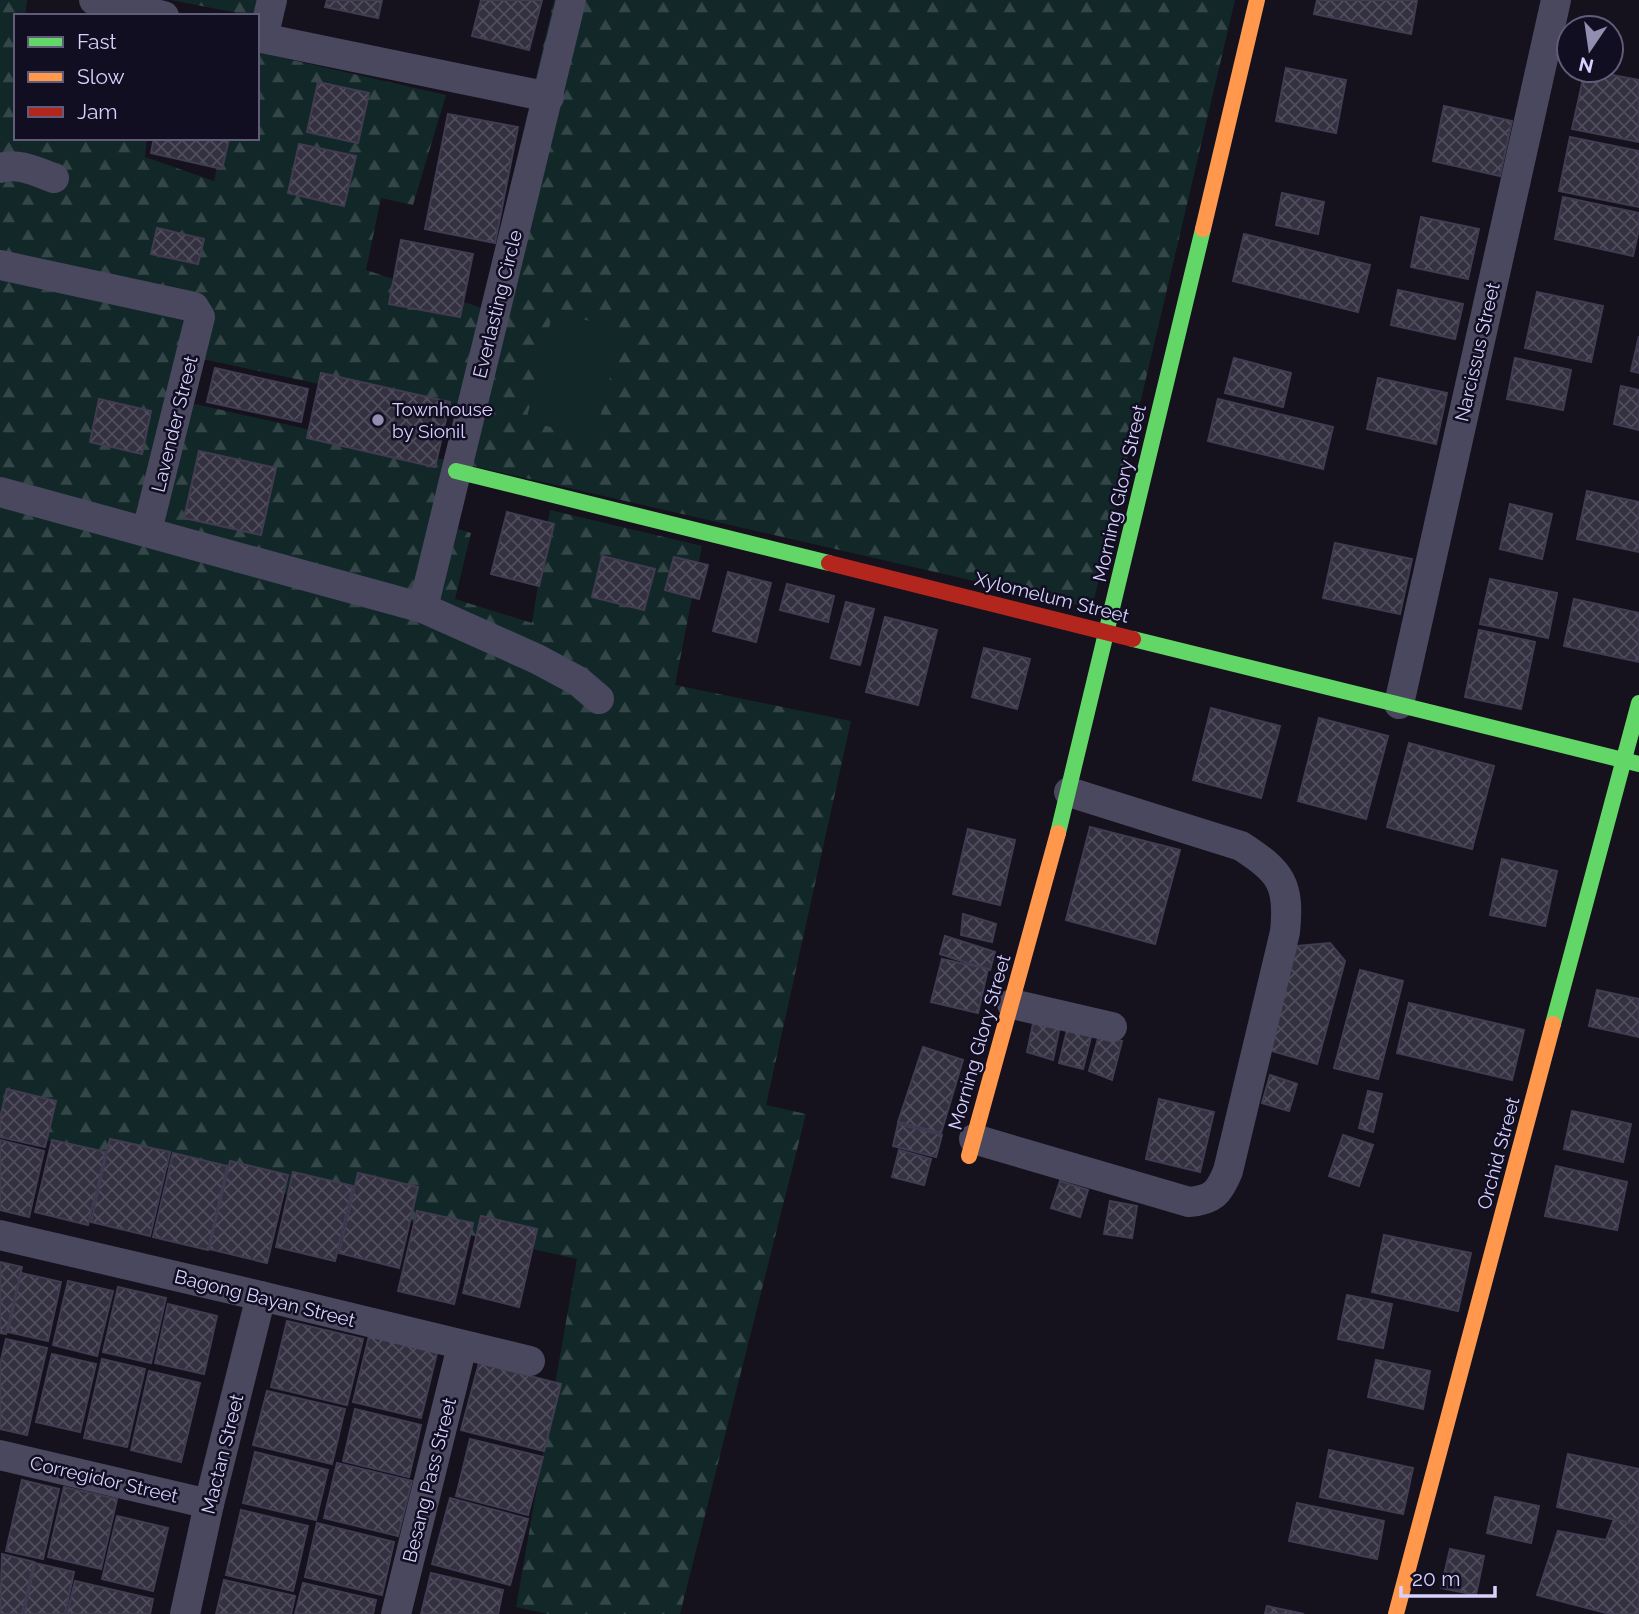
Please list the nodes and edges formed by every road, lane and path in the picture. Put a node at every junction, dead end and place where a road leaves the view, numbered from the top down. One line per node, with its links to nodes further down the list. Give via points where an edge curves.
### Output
1 (94, 0): 6 (street)
2 (272, 0): 7 (street)
3 (571, 0): 8 (street, Everlasting Circle)
4 (1257, 0): 16 (street, Morning Glory Street)
5 (1556, 0): 19 (street, Narcissus Street)
6 (155, 14)
7 (260, 37): 8 (street)
8 (549, 97): 12 (street, Everlasting Circle)
9 (0, 168): 10 (street, via 25,168)
10 (54, 178)
11 (0, 265): 14 (street, Lavender Street, via 194,307 200,317)
12 (456, 471): 15 (street, Everlasting Circle); 16 (street, Xylomelum Street)
13 (0, 492): 14 (street)
14 (147, 531): 15 (street)
15 (423, 608): 17 (street, via 537,659 578,681)
16 (1107, 632): 19 (street, Xylomelum Street); 21 (street, Morning Glory Street)
17 (599, 699)
18 (1639, 703): 20 (street, Orchid Street)
19 (1399, 704): 20 (street, Xylomelum Street)
20 (1632, 762): 33 (street, Orchid Street)
21 (1069, 792): 22 (street, Morning Glory Street); 24 (street, via 1241,846 1266,862 1282,883 1288,906 1285,932 1228,1171 1220,1189 1206,1200 1189,1202)
22 (1012, 1003): 23 (street); 24 (street, Morning Glory Street)
23 (1112, 1027)
24 (972, 1147)
25 (0, 1236): 26 (street, Bagong Bayan Street)
26 (261, 1296): 27 (street, Bagong Bayan Street); 30 (street, Mactan Street)
27 (462, 1346): 28 (street, Bagong Bayan Street); 32 (street, Besang Pass Street)
28 (530, 1361)
29 (0, 1455): 30 (street, Corregidor Street)
30 (209, 1504): 31 (street, Mactan Street)
31 (185, 1614)
32 (396, 1614)
33 (1396, 1614)

